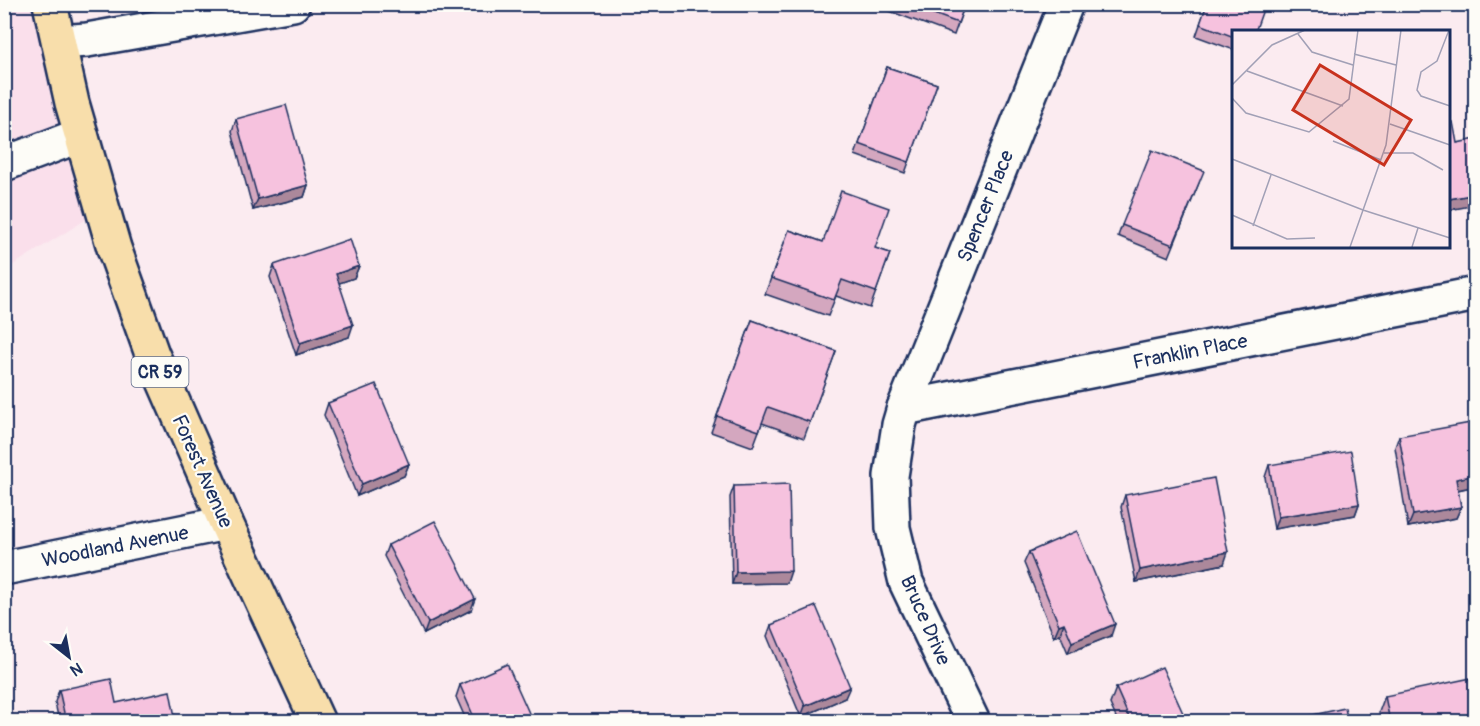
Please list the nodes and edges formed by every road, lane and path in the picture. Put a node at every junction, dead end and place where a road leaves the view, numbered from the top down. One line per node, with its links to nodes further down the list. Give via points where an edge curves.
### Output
1 (50, 4): 4 (main road, Forest Avenue / CR 59)
2 (293, 4): 4 (street)
3 (1066, 4): 8 (street, Spencer Place)
4 (59, 42): 5 (main road, Forest Avenue / CR 59)
5 (81, 135): 6 (street); 9 (main road, Forest Avenue / CR 59, via 114,248 152,354)
6 (4, 164)
7 (1476, 294): 8 (street, Franklin Place)
8 (904, 408): 12 (street, Bruce Drive, via 891,476 893,528 906,582)
9 (226, 523): 10 (street, Woodland Avenue); 11 (main road, Forest Avenue / CR 59)
10 (4, 568)
11 (318, 722)
12 (973, 722)

